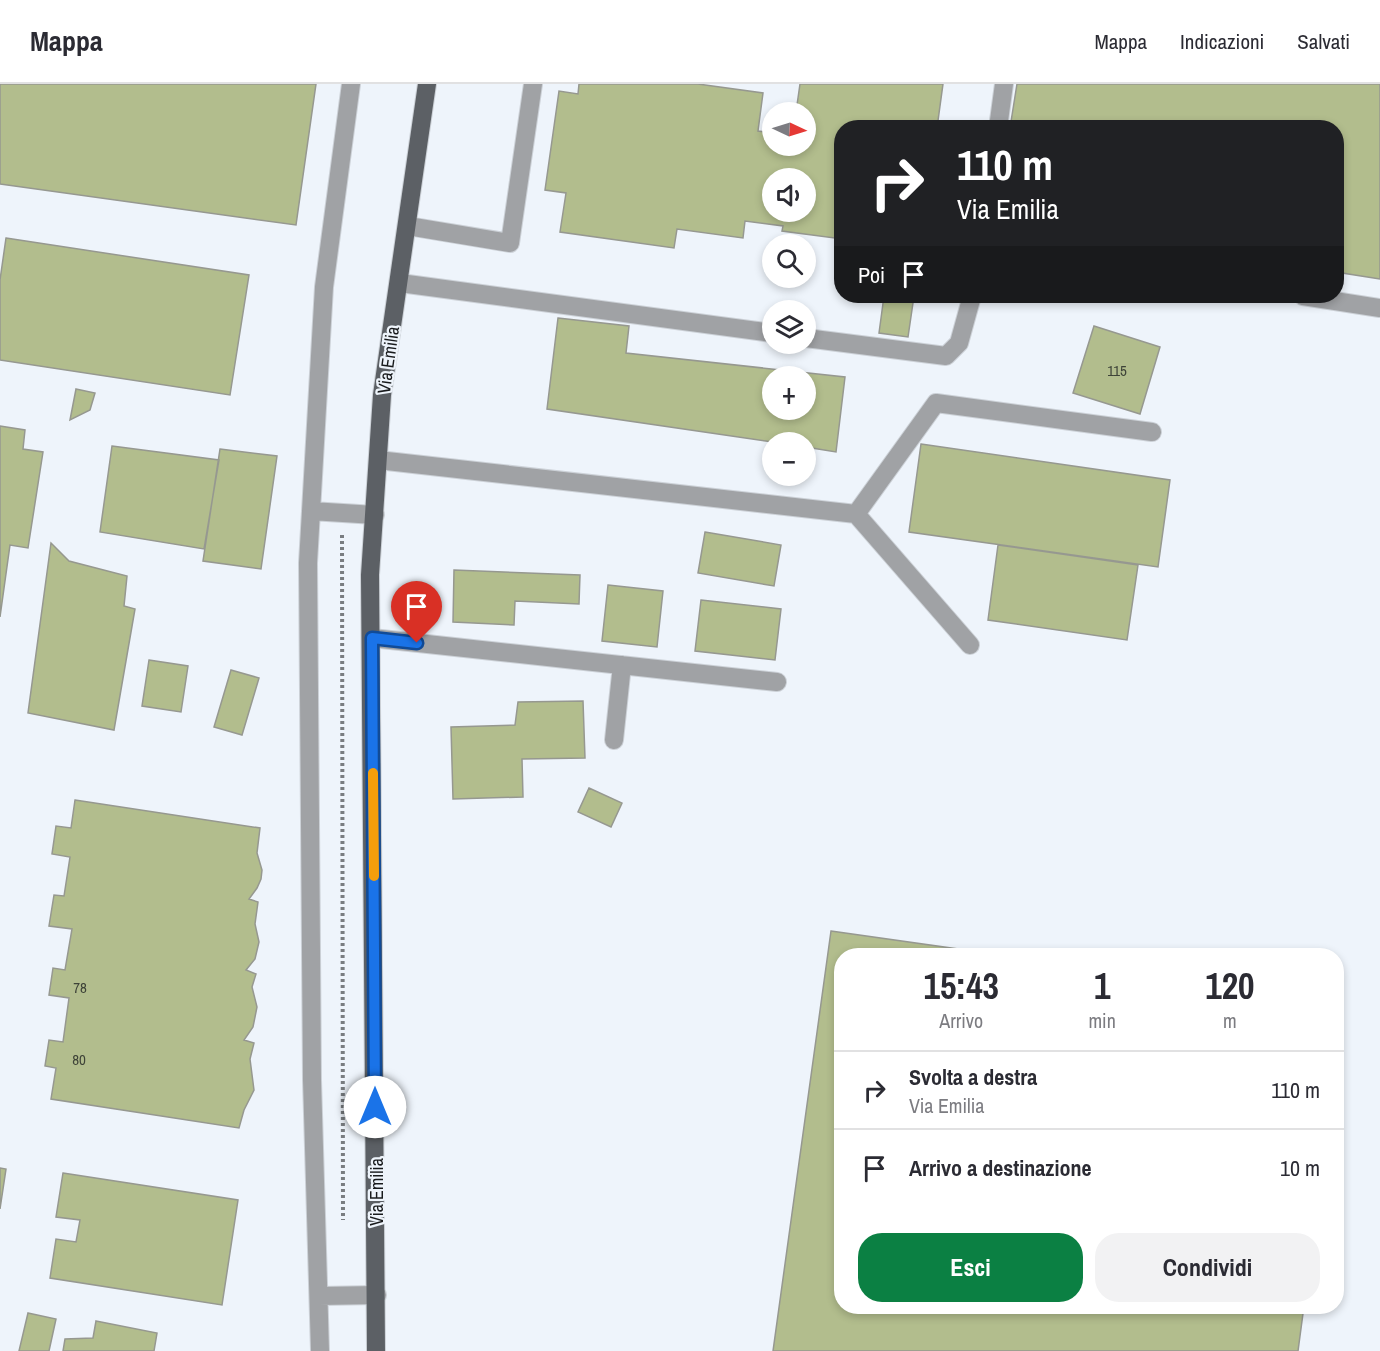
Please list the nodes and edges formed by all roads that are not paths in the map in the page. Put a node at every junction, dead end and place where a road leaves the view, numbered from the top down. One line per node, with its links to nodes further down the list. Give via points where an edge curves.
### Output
1 (351, 84): 15 (street, via 324,287)
2 (427, 84): 6 (main road, Via Emilia)
3 (533, 84): 6 (street, via 510,243)
4 (1004, 84): 5 (street)
5 (999, 120)
6 (408, 226): 7 (main road, Via Emilia)
7 (400, 283): 11 (street); 14 (main road, Via Emilia, via 382,395)
8 (1344, 302): 10 (street)
9 (970, 303): 12 (street, via 958,343 946,356)
10 (1380, 308)
11 (762, 332)
12 (816, 339)
13 (1152, 432): 16 (street, via 936,403)
14 (378, 460): 16 (street); 17 (main road, Via Emilia)
15 (311, 511): 17 (street); 24 (street, via 308,575 312,1069)
16 (856, 514): 19 (street)
17 (375, 515): 18 (main road, Via Emilia, via 370,575)
18 (372, 638): 20 (street); 23 (main road, Via Emilia)
19 (970, 645)
20 (622, 665): 21 (street); 22 (street)
21 (777, 682)
22 (614, 740)
23 (376, 1295): 24 (street); 26 (main road, Via Emilia)
24 (320, 1296): 25 (street)
25 (320, 1351)
26 (375, 1351)

